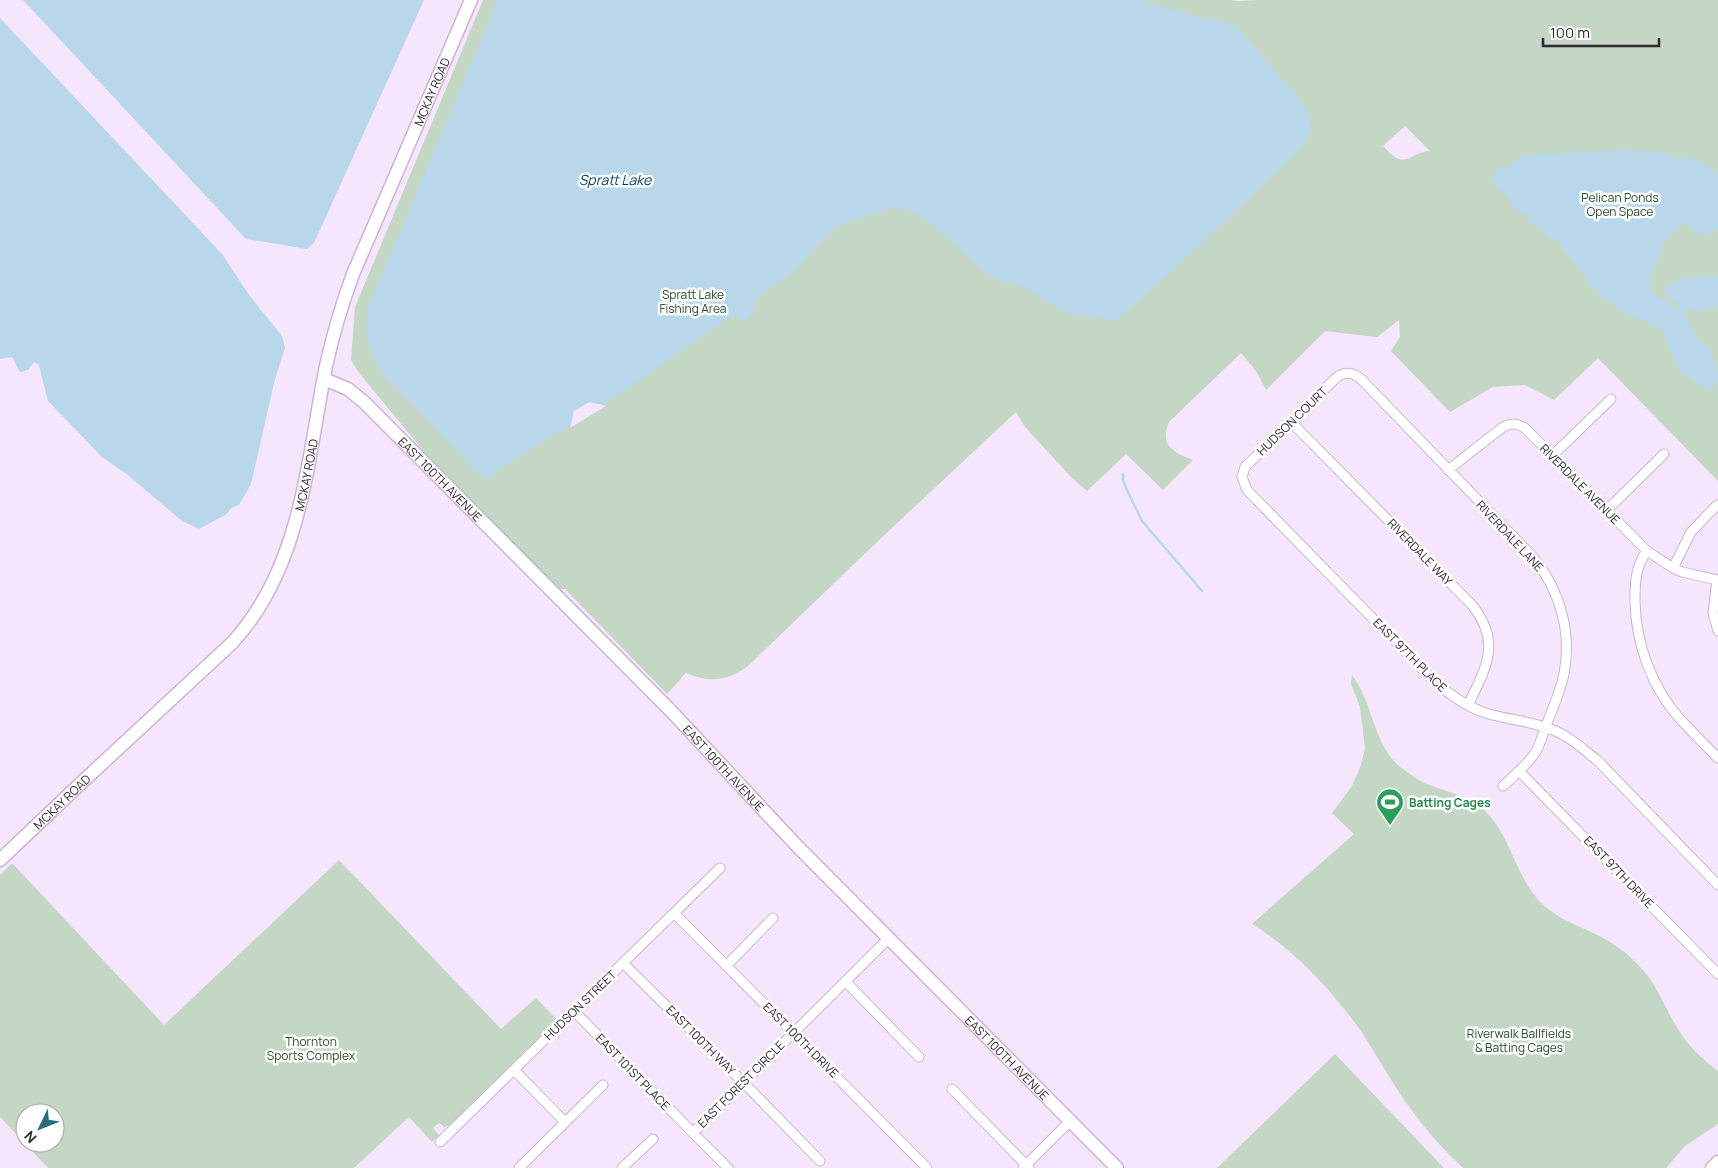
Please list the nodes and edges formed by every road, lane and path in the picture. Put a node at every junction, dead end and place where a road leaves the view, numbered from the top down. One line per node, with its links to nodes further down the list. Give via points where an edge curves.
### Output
1 (471, 0): 3 (street, MCKAY ROAD, via 353,274 339,314)
2 (1352, 374): 5 (street, HUDSON COURT, via 1343,373 1337,377); 8 (street, RIVERDALE LANE)
3 (324, 379): 21 (street, MCKAY ROAD, via 307,471 287,552 252,617 232,643); 26 (street, EAST 100TH AVENUE, via 348,389 365,403 671,711 798,847)
4 (1610, 399): 7 (street)
5 (1291, 422): 9 (street, HUDSON COURT, via 1243,469); 16 (street, RIVERDALE WAY, via 1481,618 1489,640 1489,657)
6 (1664, 454): 11 (street)
7 (1552, 456): 8 (street, RIVERDALE AVENUE, via 1524,428 1512,423); 11 (street, RIVERDALE AVENUE)
8 (1448, 470): 17 (street, RIVERDALE LANE, via 1534,558 1558,598 1566,631 1566,656 1561,687)
9 (1242, 480): 16 (street, EAST 97TH PLACE, via 1247,490 1434,681)
10 (1717, 505): 13 (street, via 1691,532)
11 (1606, 510): 12 (street, RIVERDALE AVENUE)
12 (1647, 551): 13 (street, RIVERDALE AVENUE); 18 (street, via 1638,567 1635,609 1648,666 1671,707)
13 (1673, 568): 14 (street, RIVERDALE AVENUE)
14 (1718, 580): 15 (street, via 1713,606)
15 (1718, 631)
16 (1468, 705): 17 (street, EAST 97TH PLACE, via 1488,714)
17 (1546, 727): 19 (street, RIVERDALE LANE, via 1537,750); 23 (street, EAST 97TH PLACE, via 1574,742 1597,760)
18 (1718, 758)
19 (1519, 771): 20 (street, RIVERDALE LANE); 29 (street, EAST 97TH DRIVE)
20 (1503, 786)
21 (0, 860)
22 (720, 868): 24 (street, HUDSON STREET)
23 (1718, 885)
24 (674, 913): 27 (street, HUDSON STREET); 28 (street, EAST 100TH DRIVE)
25 (773, 918): 28 (street)
26 (889, 938): 30 (street, EAST FOREST CIRCLE); 38 (street, EAST 100TH AVENUE)
27 (623, 963): 31 (street, HUDSON STREET); 35 (street, EAST 100TH WAY)
28 (727, 964): 32 (street, EAST 100TH DRIVE)
29 (1718, 974)
30 (845, 981): 32 (street, EAST FOREST CIRCLE); 33 (street)
31 (574, 1011): 34 (street, HUDSON STREET); 40 (street, EAST 101ST PLACE)
32 (794, 1032): 35 (street, EAST FOREST CIRCLE); 49 (street, EAST 100TH DRIVE)
33 (919, 1057)
34 (514, 1070): 39 (street); 42 (street, HUDSON STREET)
35 (743, 1082): 40 (street, EAST FOREST CIRCLE); 43 (street, EAST 100TH WAY)
36 (603, 1085): 39 (street)
37 (952, 1089): 45 (street)
38 (1070, 1121): 45 (street); 50 (street, EAST 100TH AVENUE)
39 (565, 1122): 46 (street)
40 (693, 1132): 48 (street, EAST FOREST CIRCLE)
41 (653, 1138): 47 (street)
42 (440, 1142)
43 (820, 1161)
44 (1718, 1162): 51 (street)
45 (1026, 1167)
46 (519, 1168)
47 (622, 1168)
48 (727, 1168)
49 (927, 1168)
50 (1117, 1168)
51 (1712, 1168)

